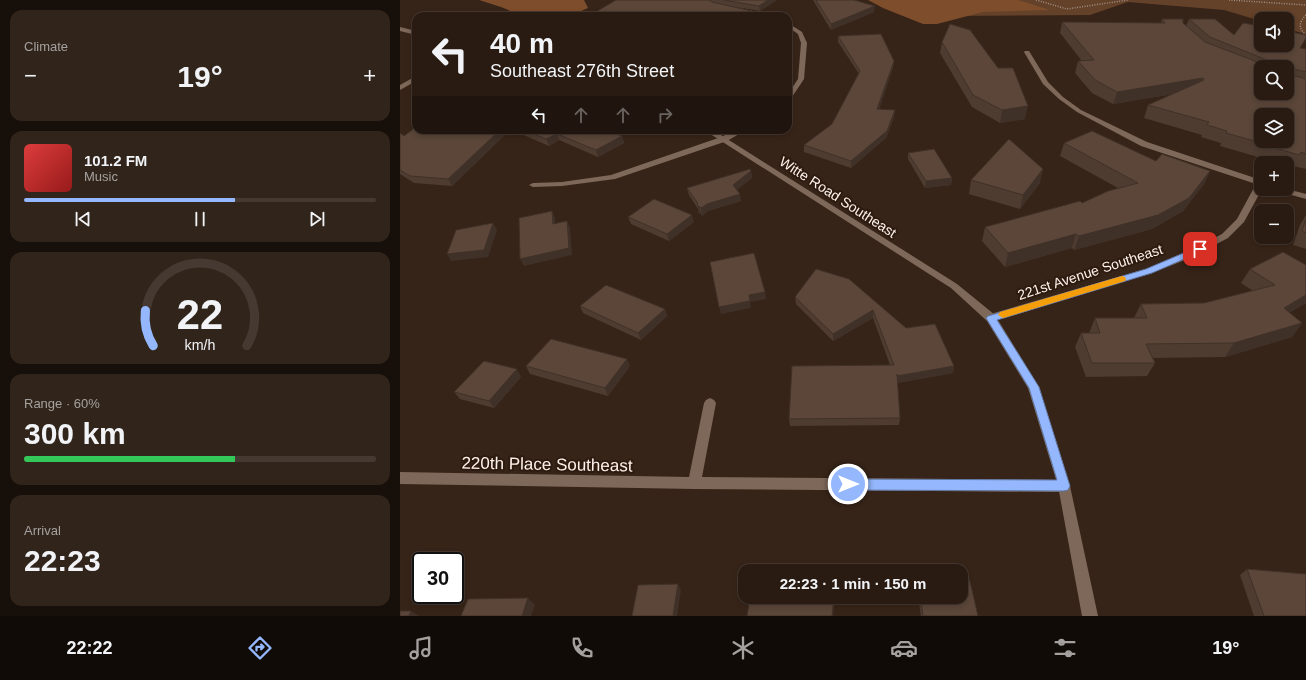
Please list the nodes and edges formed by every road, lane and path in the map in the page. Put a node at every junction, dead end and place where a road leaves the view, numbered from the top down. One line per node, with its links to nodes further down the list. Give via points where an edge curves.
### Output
1 (1036, 0): 2 (path, via 1066,9)
2 (1128, 0)
3 (1229, 0): 4 (path)
4 (1306, 5)
5 (733, 8): 6 (street)
6 (750, 12)
7 (1306, 15): 11 (path, via 1300,22 1300,27)
8 (792, 28): 15 (street, via 800,33 804,43 801,79)
9 (400, 29): 10 (street)
10 (412, 32)
11 (1306, 35)
12 (1027, 52): 19 (street, via 1045,83 1079,111 1144,144)
13 (412, 80): 14 (street)
14 (400, 88)
15 (792, 93)
16 (715, 134): 18 (street, Witte Road Southeast)
17 (734, 134): 18 (street)
18 (724, 139): 20 (street, via 612,177 562,184); 24 (street, Witte Road Southeast, via 954,286)
19 (1254, 181)
20 (533, 184)
21 (1294, 193): 23 (street)
22 (1254, 196): 24 (street, 221st Avenue Southeast, via 1241,220 1225,236 1187,256 1149,271)
23 (1306, 197)
24 (991, 318): 28 (street, Witte Road Southeast, via 1033,387)
25 (710, 404): 27 (street)
26 (400, 478): 27 (street, 220th Place Southeast)
27 (694, 484): 28 (street, 220th Place Southeast)
28 (1064, 486): 29 (street, Witte Road Southeast)
29 (1090, 616)

